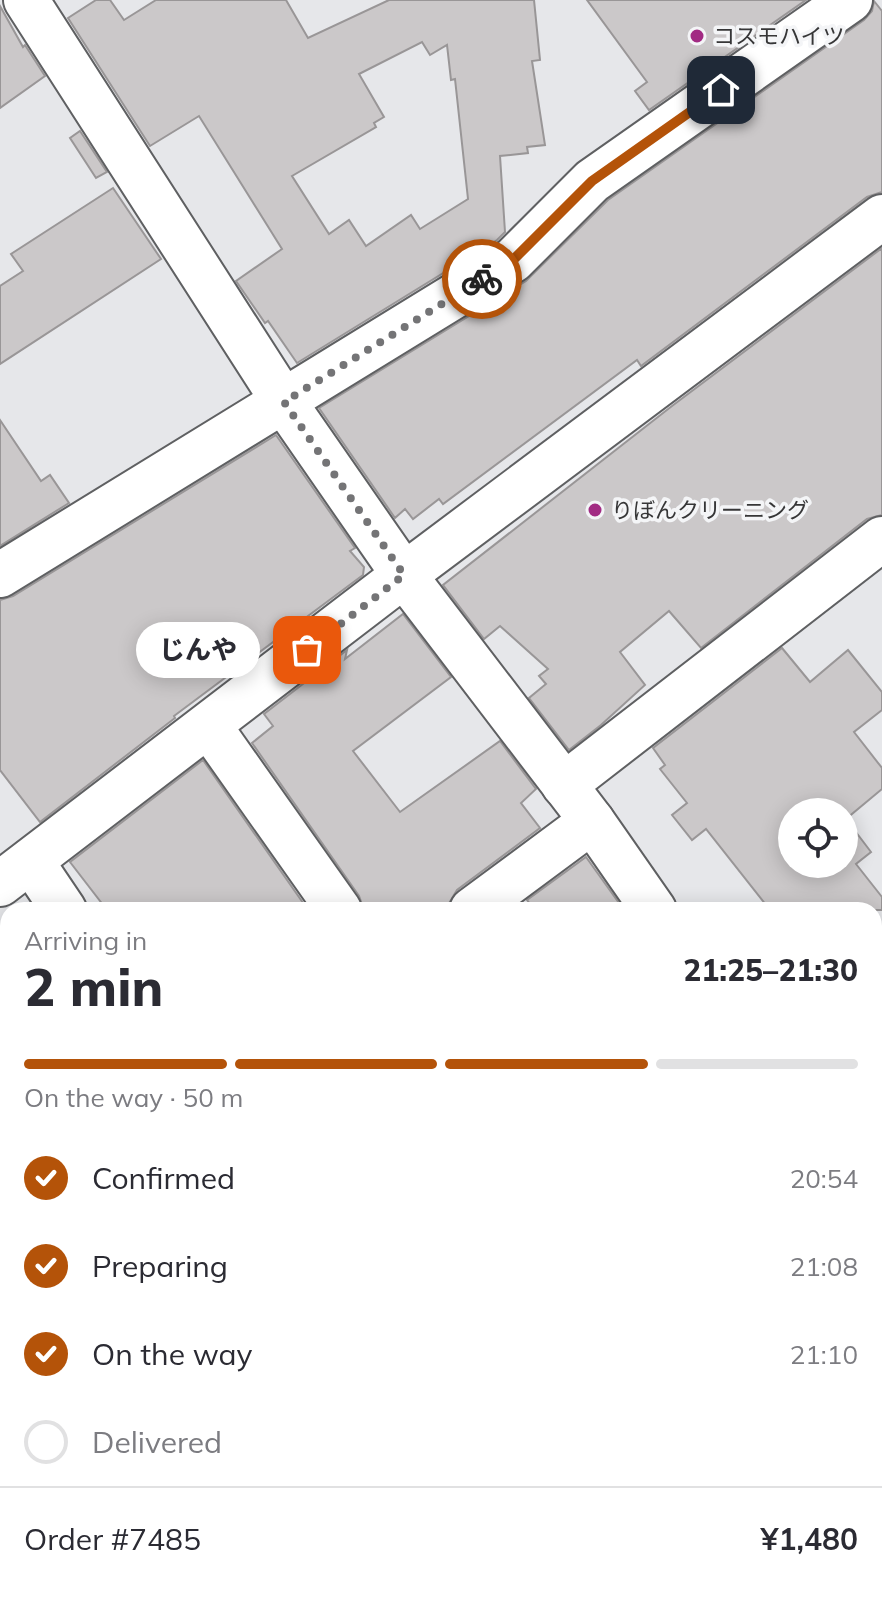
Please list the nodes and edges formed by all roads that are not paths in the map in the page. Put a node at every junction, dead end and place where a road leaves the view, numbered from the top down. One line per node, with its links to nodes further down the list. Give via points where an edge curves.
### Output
1 (850, 0): 4 (street, via 592,181 513,260)
2 (28, 10): 4 (street)
3 (882, 217): 7 (street)
4 (284, 402): 6 (street); 7 (street)
5 (882, 539): 9 (street)
6 (0, 575)
7 (404, 575): 8 (street); 9 (street)
8 (209, 726): 11 (street); 13 (street)
9 (564, 785): 10 (street)
10 (592, 821): 14 (street); 15 (street)
11 (16, 873): 12 (street)
12 (54, 902)
13 (333, 902)
14 (483, 902)
15 (648, 902)

